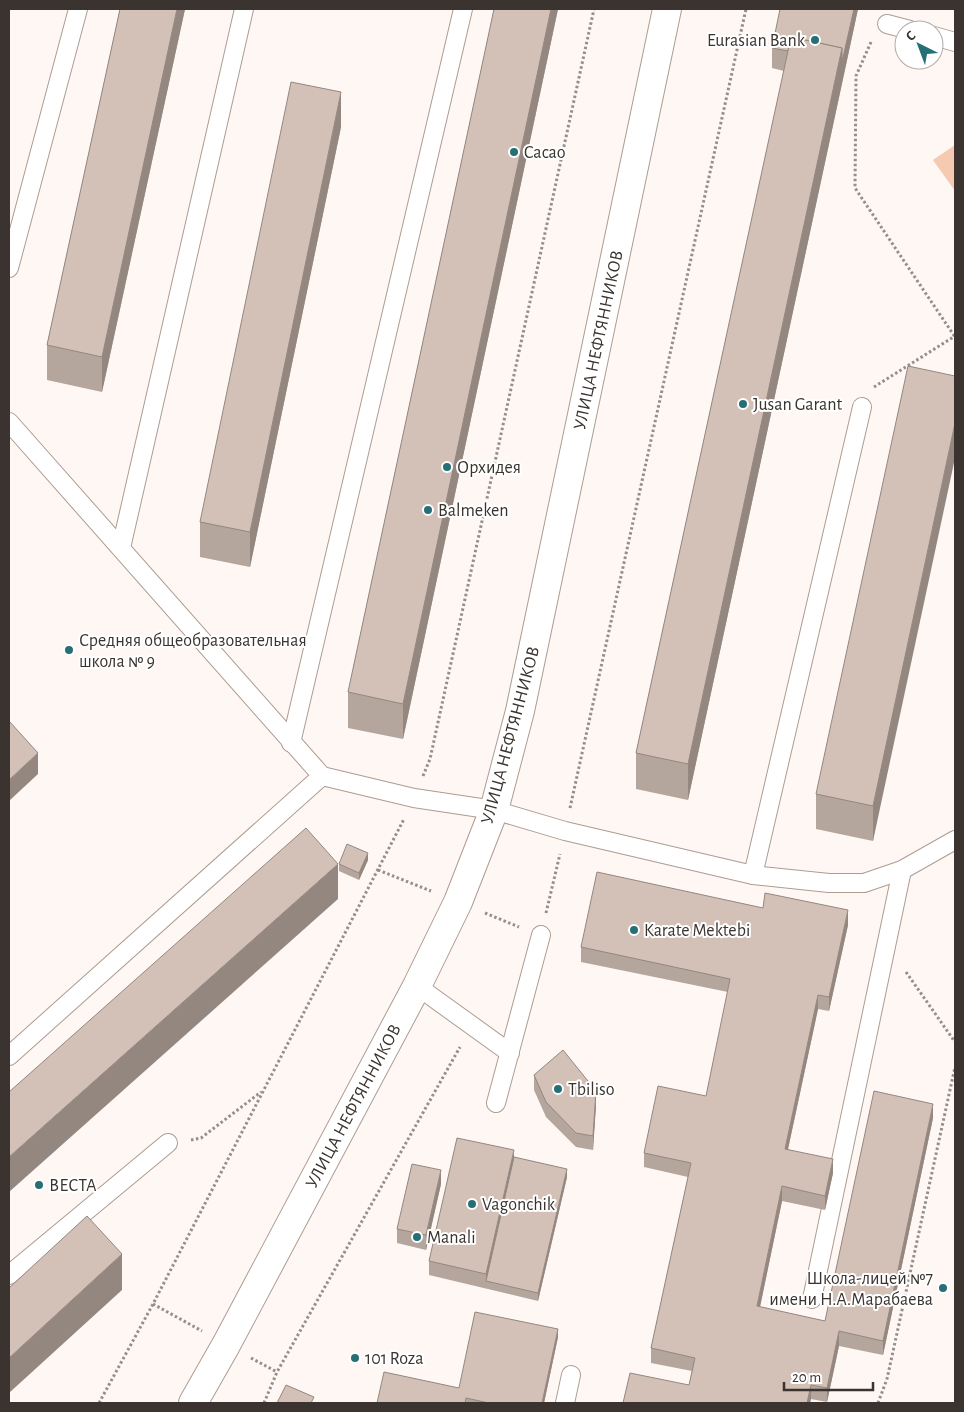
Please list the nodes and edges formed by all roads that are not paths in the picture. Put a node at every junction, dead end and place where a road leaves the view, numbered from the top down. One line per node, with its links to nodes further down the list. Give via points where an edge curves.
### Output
1 (78, 9): 7 (lane)
2 (244, 9): 10 (lane)
3 (463, 9): 11 (lane)
4 (667, 9): 13 (street, УЛИЦА НЕФТЯННИКОВ, via 520,711)
5 (887, 24): 6 (lane)
6 (894, 26)
7 (9, 268)
8 (862, 406): 16 (lane)
9 (9, 422): 10 (lane)
10 (120, 548): 11 (lane)
11 (291, 744): 12 (lane)
12 (322, 776): 13 (lane, via 414,798); 20 (lane)
13 (494, 810): 16 (lane, via 565,831); 18 (street, УЛИЦА НЕФТЯННИКОВ, via 458,902)
14 (955, 840): 15 (lane)
15 (902, 870): 16 (lane, via 864,883 829,883); 24 (lane)
16 (753, 875)
17 (541, 935): 19 (lane)
18 (417, 986): 19 (lane); 26 (street, УЛИЦА НЕФТЯННИКОВ)
19 (510, 1052): 21 (lane)
20 (9, 1056)
21 (496, 1103)
22 (168, 1143): 23 (lane)
23 (9, 1275)
24 (812, 1299)
25 (572, 1375): 27 (lane)
26 (193, 1403)
27 (565, 1403)

